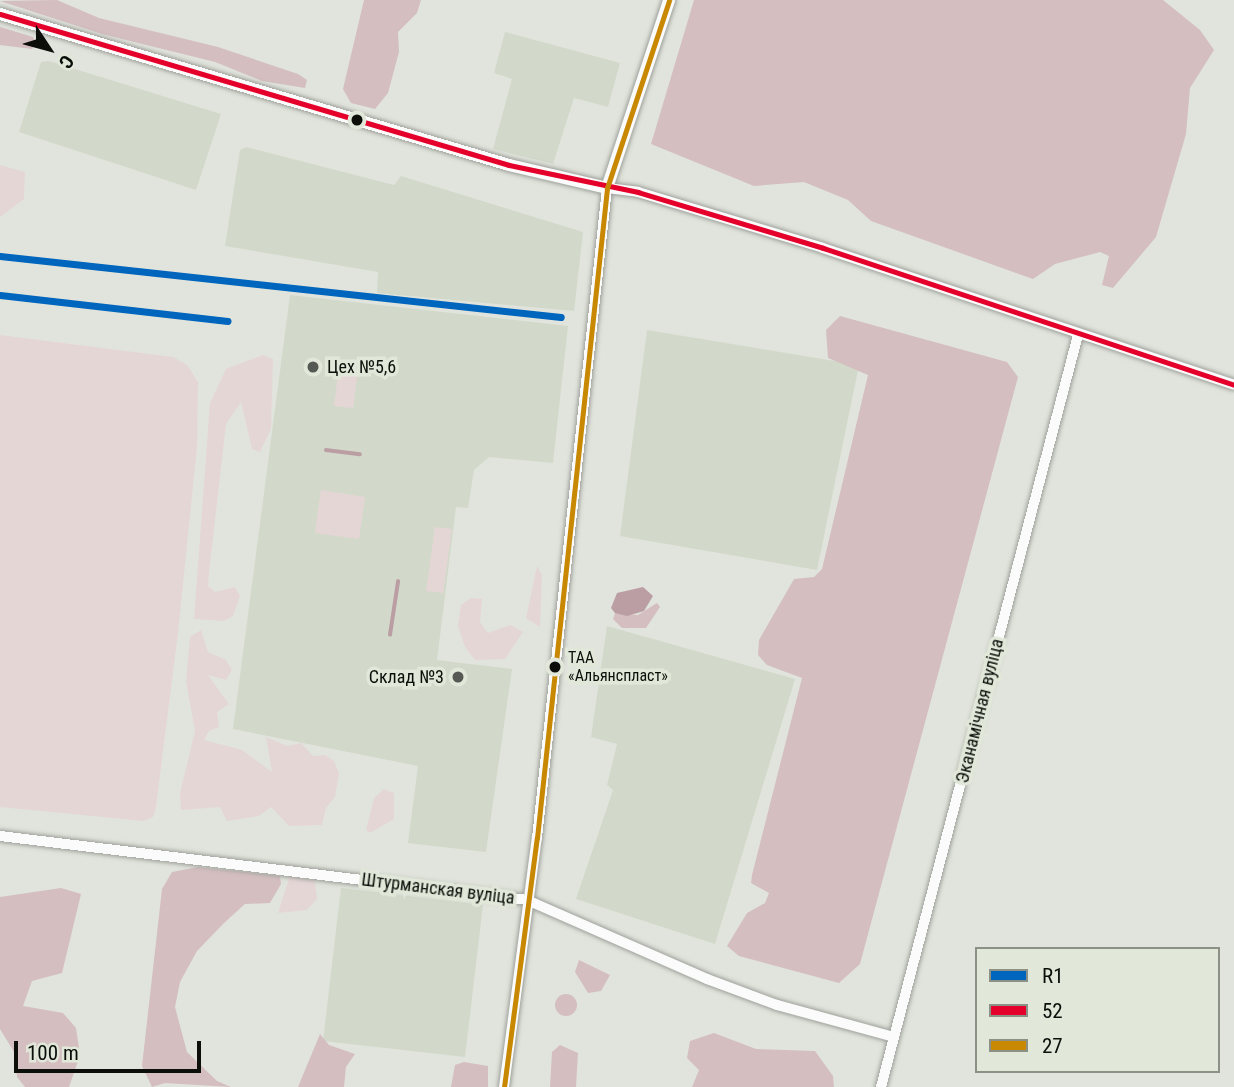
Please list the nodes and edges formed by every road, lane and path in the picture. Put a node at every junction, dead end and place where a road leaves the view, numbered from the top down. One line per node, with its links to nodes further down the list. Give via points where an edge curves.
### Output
1 (669, 0): 3 (street)
2 (0, 14): 3 (street, via 509,165)
3 (607, 188): 4 (street, via 638,192 823,248); 7 (street)
4 (1078, 335): 5 (street); 8 (street, Эканамічная вуліца)
5 (1234, 385)
6 (0, 836): 7 (street, Штурманская вуліца)
7 (527, 900): 8 (street, Штурманская вуліца, via 707,979); 9 (street)
8 (894, 1037): 10 (street, Эканамічная вуліца)
9 (504, 1087)
10 (881, 1087)

